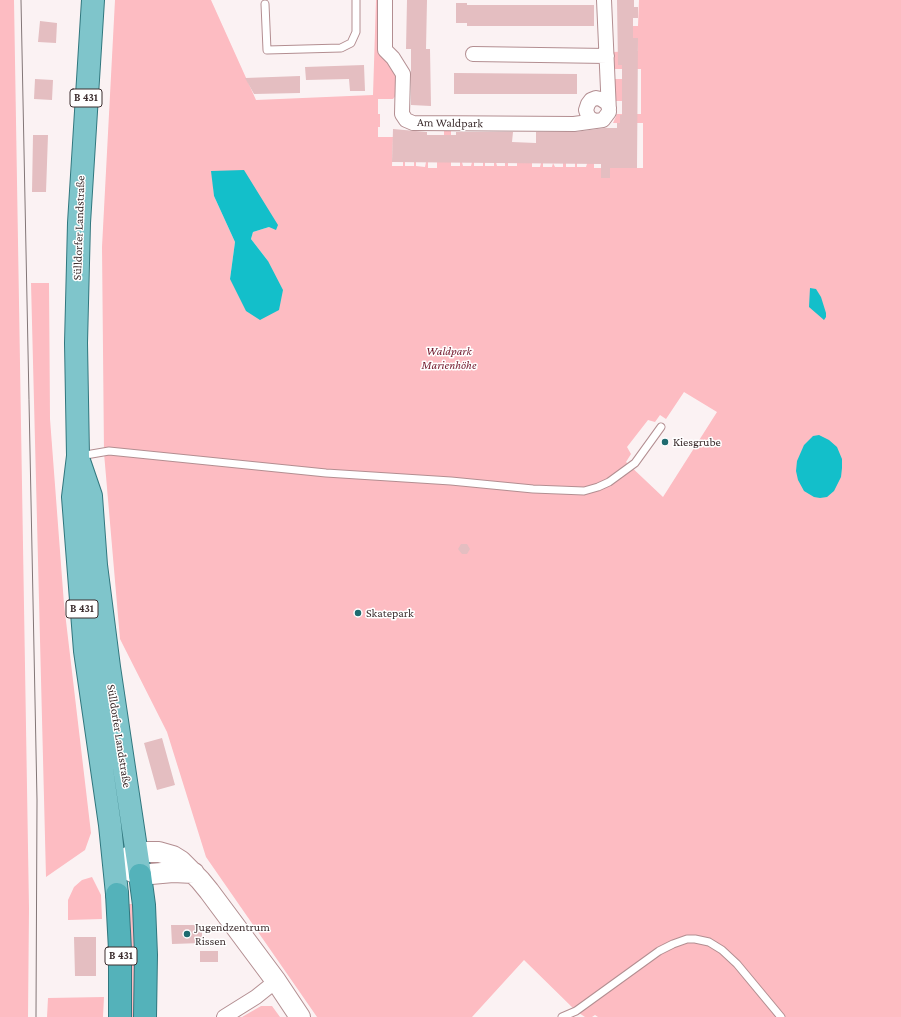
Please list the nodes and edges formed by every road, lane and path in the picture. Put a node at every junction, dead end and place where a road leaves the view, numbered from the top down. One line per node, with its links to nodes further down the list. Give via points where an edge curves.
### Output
1 (93, 0): 13 (main road, Sülldorfer Landstraße / B 431, via 79,223 76,343)
2 (356, 0): 5 (lane, via 356,32 351,43 341,48 267,50)
3 (385, 0): 11 (street, Am Waldpark, via 385,50 403,74 402,114 406,120 413,123 574,124)
4 (604, 0): 7 (street)
5 (266, 4)
6 (473, 54): 7 (street)
7 (607, 56): 8 (street)
8 (608, 80): 9 (street); 10 (street)
9 (596, 98): 10 (street, via 604,100); 11 (street, via 591,100 586,110)
10 (609, 108): 11 (street, via 603,120)
11 (592, 118)
12 (661, 427): 13 (lane, via 635,463 609,482 584,491 326,474 109,451)
13 (78, 456): 14 (main road, Sülldorfer Landstraße / B 431, via 91,496 96,565 109,667); 15 (main road, Sülldorfer Landstraße / B 431, via 73,496 85,651)
14 (137, 852): 15 (main road); 16 (main road, via 158,852 173,856); 17 (main road, Sülldorfer Landstraße / B 431)
15 (115, 864): 17 (main road); 18 (main road, Sülldorfer Landstraße / B 431)
16 (194, 874): 17 (main road, via 173,872); 19 (main road)
17 (140, 875): 21 (highway, Sülldorfer Landstraße / B 431, via 146,956)
18 (117, 894): 20 (highway, Sülldorfer Landstraße / B 431)
19 (276, 981): 22 (street); 23 (main road)
20 (120, 1017)
21 (145, 1017)
22 (224, 1017)
23 (300, 1017)
24 (562, 1017): 25 (lane, via 576,1011 659,951 687,939 694,939 709,942 722,950 737,964)
25 (781, 1017)

